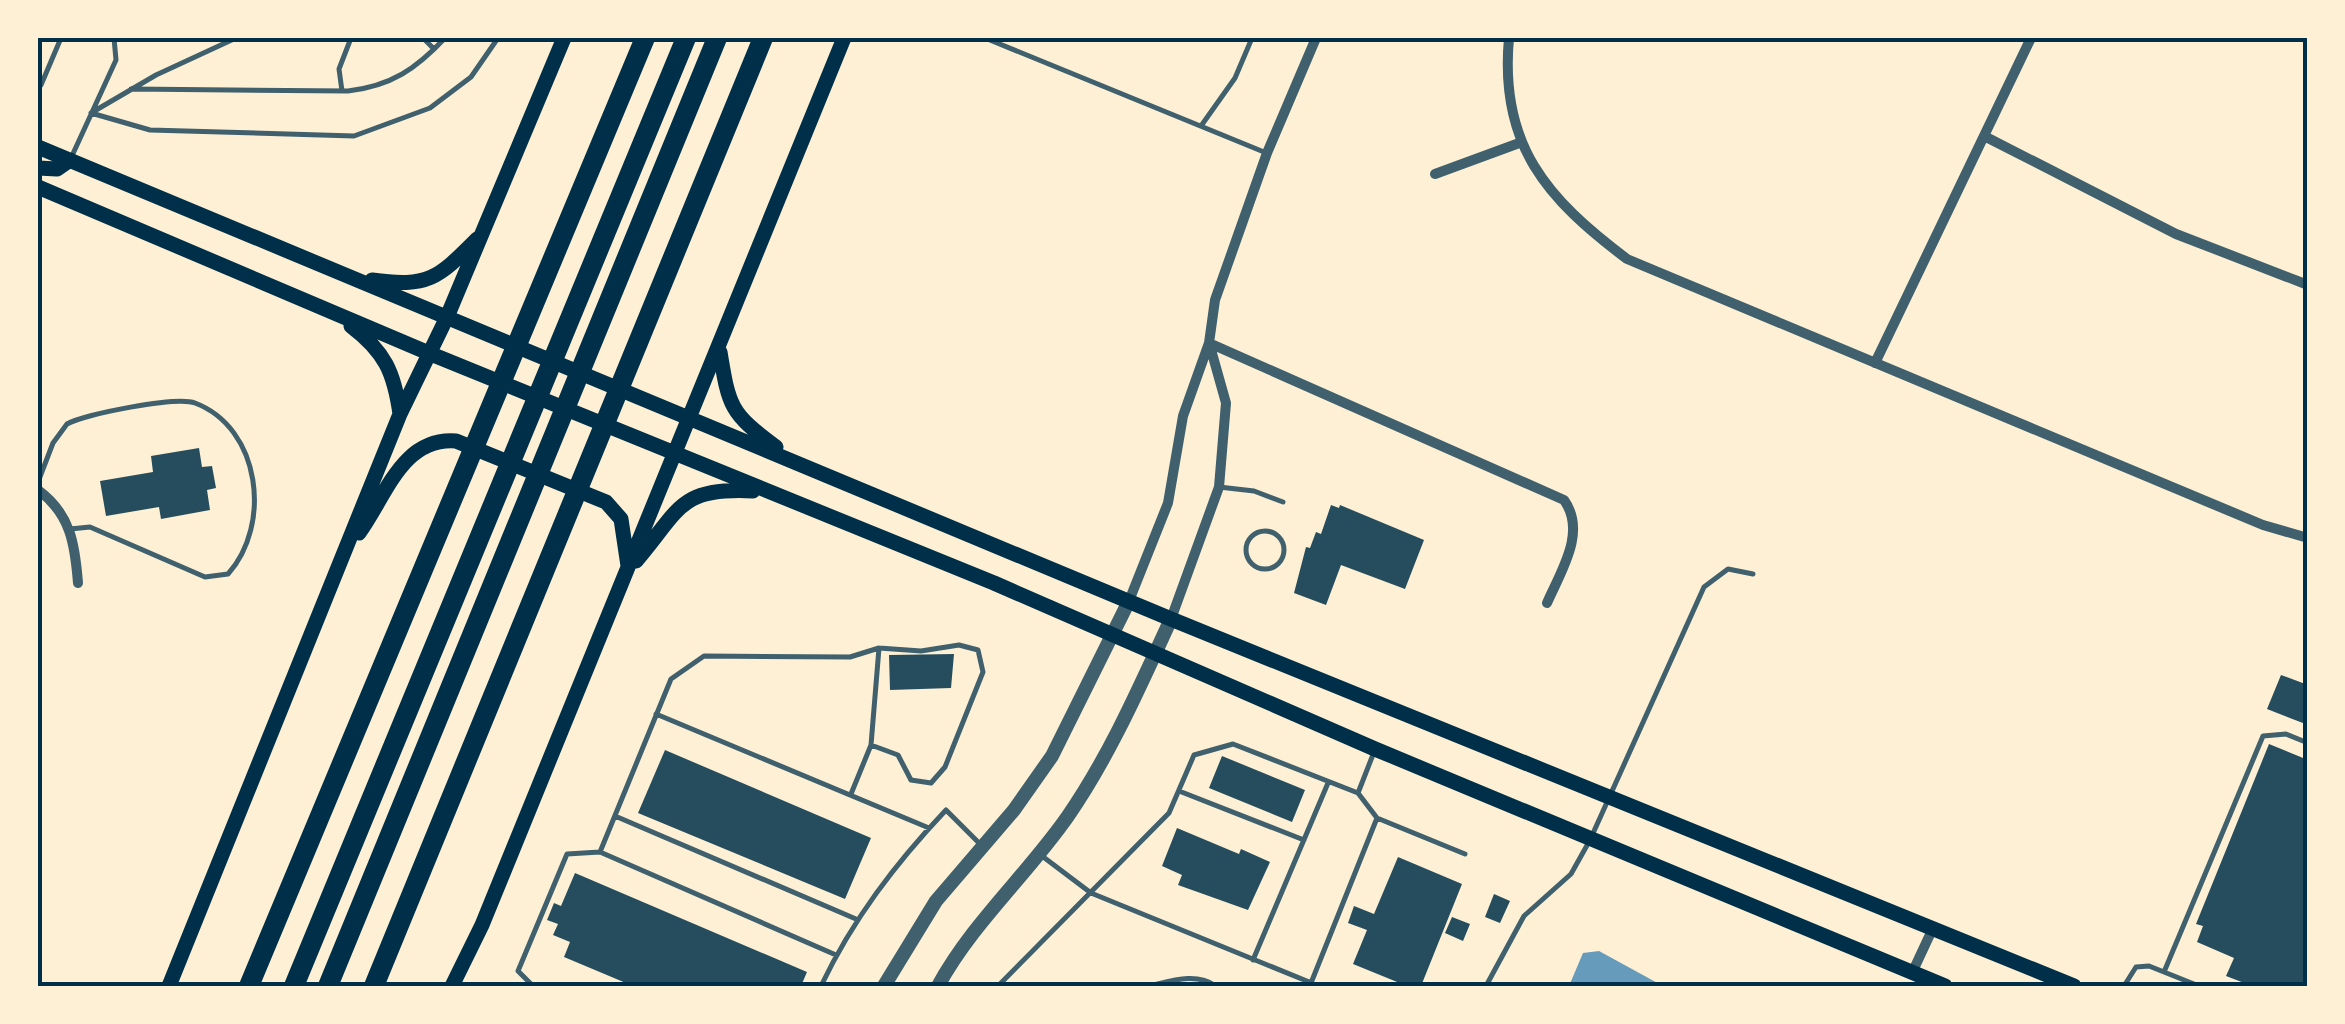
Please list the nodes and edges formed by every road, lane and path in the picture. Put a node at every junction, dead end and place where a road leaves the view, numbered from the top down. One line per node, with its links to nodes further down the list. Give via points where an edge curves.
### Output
1 (61, 38): 20 (lane)
2 (114, 38): 23 (lane, via 116,60)
3 (236, 38): 21 (lane)
4 (351, 38): 22 (lane, via 339,70)
5 (423, 38): 19 (lane)
6 (445, 38): 19 (lane)
7 (498, 38): 23 (lane, via 471,77 430,108 354,136 150,130)
8 (564, 38): 33 (main road)
9 (645, 38): 91 (highway)
10 (686, 38): 92 (highway)
11 (717, 38): 93 (highway)
12 (763, 38): 94 (highway)
13 (844, 38): 39 (main road)
14 (985, 38): 24 (lane)
15 (1252, 38): 24 (lane, via 1235,78)
16 (1316, 38): 28 (street)
17 (1509, 38): 26 (street)
18 (2031, 38): 25 (street)
19 (434, 50): 22 (lane, via 381,87)
20 (38, 84)
21 (131, 89): 22 (lane); 23 (lane)
22 (342, 91)
23 (91, 112): 29 (lane)
24 (1201, 126): 28 (lane)
25 (1986, 138): 35 (street, via 2176,234); 41 (street)
26 (1522, 142): 31 (street); 41 (street, via 1537,176 1572,218 1626,259)
27 (38, 147): 29 (main road)
28 (1267, 153): 38 (street, via 1216,300)
29 (70, 160): 30 (main road, via 57,169); 34 (main road)
30 (38, 168)
31 (1434, 174)
32 (38, 187): 36 (main road)
33 (483, 232): 34 (main road, via 427,282); 37 (main road)
34 (346, 276): 37 (main road)
35 (2308, 285)
36 (332, 312): 40 (main road); 42 (main road, via 378,346 394,375)
37 (447, 318): 40 (main road); 43 (main road)
38 (1209, 343): 47 (street, via 1226,403); 58 (street, via 1182,416 1168,503); 59 (street, via 1564,500 1573,512 1572,542)
39 (719, 348): 43 (main road); 45 (main road, via 728,401 746,424)
40 (430, 354): 42 (main road); 44 (main road)
41 (1875, 363): 52 (street)
42 (400, 414): 53 (main road)
43 (690, 419): 44 (main road); 45 (main road)
44 (674, 455): 49 (main road); 55 (main road)
45 (795, 461): 58 (main road)
46 (38, 482): 51 (lane, via 59,431 74,420 176,401 199,404 244,450 253,512 228,574 205,577 90,527)
47 (1219, 487): 50 (lane); 60 (street)
48 (38, 490): 51 (street)
49 (766, 492): 55 (main road, via 695,495); 61 (main road)
50 (1284, 502)
51 (70, 530): 57 (street)
52 (2308, 538)
53 (343, 555): 55 (main road, via 400,466 434,439 456,440 606,502 620,520); 90 (main road)
54 (1263, 569): 54 (lane, via 1246,552 1249,540 1266,532 1284,550 1276,566)
55 (628, 570): 95 (main road)
56 (1752, 574): 72 (lane, via 1728,569 1704,587)
57 (78, 582)
58 (1129, 601): 60 (main road); 61 (street)
59 (1547, 603)
60 (1171, 619): 63 (street); 72 (main road)
61 (1115, 634): 63 (main road); 78 (street, via 1052,756)
62 (880, 648): 64 (lane, via 850,658 704,656 671,678); 66 (lane); 66 (lane, via 959,645 978,650 983,672 945,767 931,783 911,780 898,755)
63 (1156, 651): 67 (main road); 80 (street, via 1090,781)
64 (656, 714): 71 (lane); 73 (lane)
65 (2308, 742): 87 (lane, via 2286,734 2263,736)
66 (872, 745): 71 (lane)
67 (1375, 749): 70 (lane); 77 (main road)
68 (1329, 782): 69 (lane, via 1233,744 1194,755); 70 (lane); 76 (lane)
69 (1178, 791): 76 (lane); 82 (lane, via 1169,813)
70 (1358, 793): 74 (lane)
71 (850, 794): 75 (lane)
72 (1608, 795): 77 (lane); 84 (main road)
73 (615, 816): 79 (lane); 83 (lane)
74 (1376, 818): 81 (lane); 89 (lane)
75 (929, 828): 78 (lane, via 946,810); 83 (lane)
76 (1304, 840): 86 (lane)
77 (1590, 840): 88 (main road); 104 (lane, via 1571,874 1524,916)
78 (980, 844): 98 (street)
79 (600, 852): 85 (lane); 96 (lane, via 568,854 518,971)
80 (1037, 852): 82 (lane); 99 (street, via 976,926)
81 (1465, 854)
82 (1091, 893): 86 (lane); 100 (lane)
83 (856, 919): 85 (lane)
84 (1933, 928): 88 (street); 106 (main road)
85 (836, 954): 97 (lane)
86 (1254, 960): 89 (lane)
87 (2164, 972): 107 (lane, via 2136,967); 108 (lane)
88 (1912, 973): 105 (main road)
89 (1311, 983): 103 (lane)
90 (170, 986)
91 (249, 986)
92 (294, 986)
93 (328, 986)
94 (374, 986)
95 (452, 986)
96 (533, 986)
97 (821, 986)
98 (884, 986)
99 (938, 986)
100 (998, 986)
101 (1149, 986): 102 (lane, via 1184,978)
102 (1216, 986)
103 (1318, 986)
104 (1486, 986)
105 (1944, 986)
106 (2074, 986)
107 (2124, 986)
108 (2200, 986)

